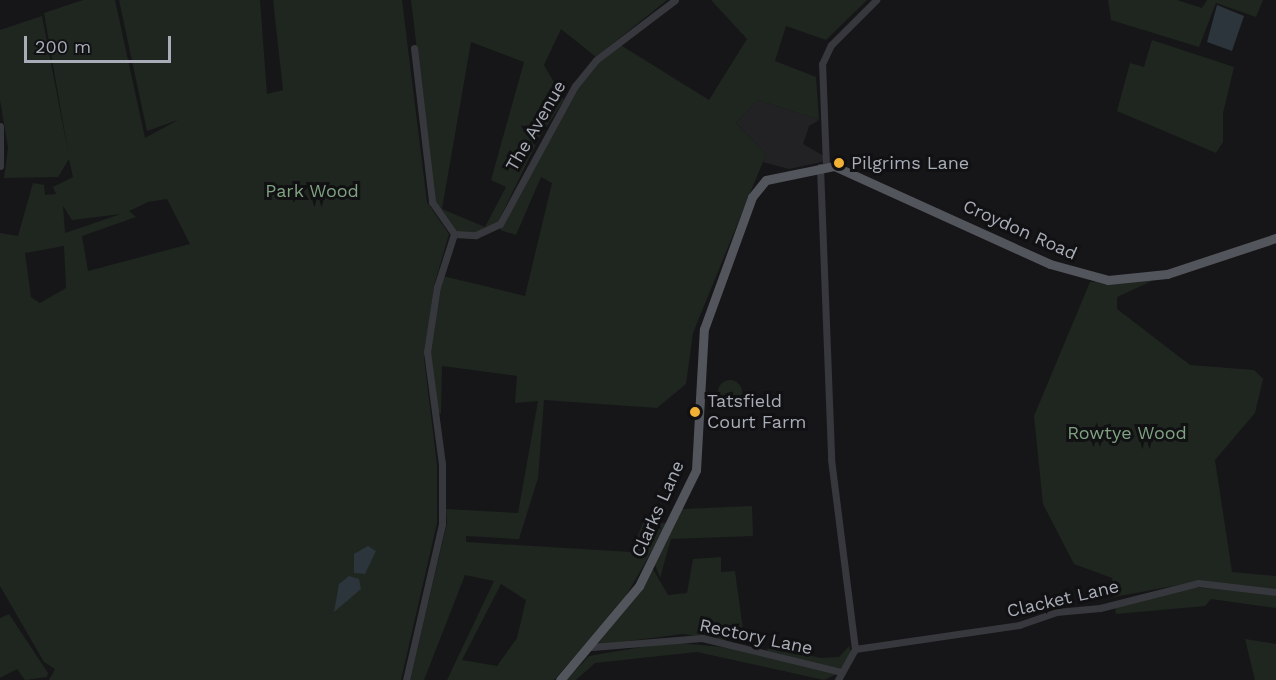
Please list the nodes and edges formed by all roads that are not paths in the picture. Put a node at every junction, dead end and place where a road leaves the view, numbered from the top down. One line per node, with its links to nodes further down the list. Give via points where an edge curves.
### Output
1 (675, 0): 7 (street, The Avenue, via 596,60 575,86 500,224 476,235)
2 (876, 0): 6 (street, via 831,45 822,64)
3 (414, 48): 7 (street, via 432,202)
4 (0, 126): 5 (street)
5 (0, 166)
6 (823, 166): 8 (main road, Croydon Road, via 842,168 1050,264 1096,278 1154,277); 10 (main road, Clarks Lane, via 773,177 755,191 704,329 696,470 639,586); 11 (street, via 831,459)
7 (454, 234): 13 (street, via 437,287 427,352 442,464 442,525)
8 (1276, 238)
9 (1276, 592): 11 (street, Clacket Lane, via 1198,583 1100,608 1056,612 1019,626)
10 (592, 646): 12 (street, Rectory Lane, via 695,638); 14 (main road, Clarks Lane)
11 (855, 649): 12 (street)
12 (840, 676)
13 (406, 680)
14 (560, 680)

